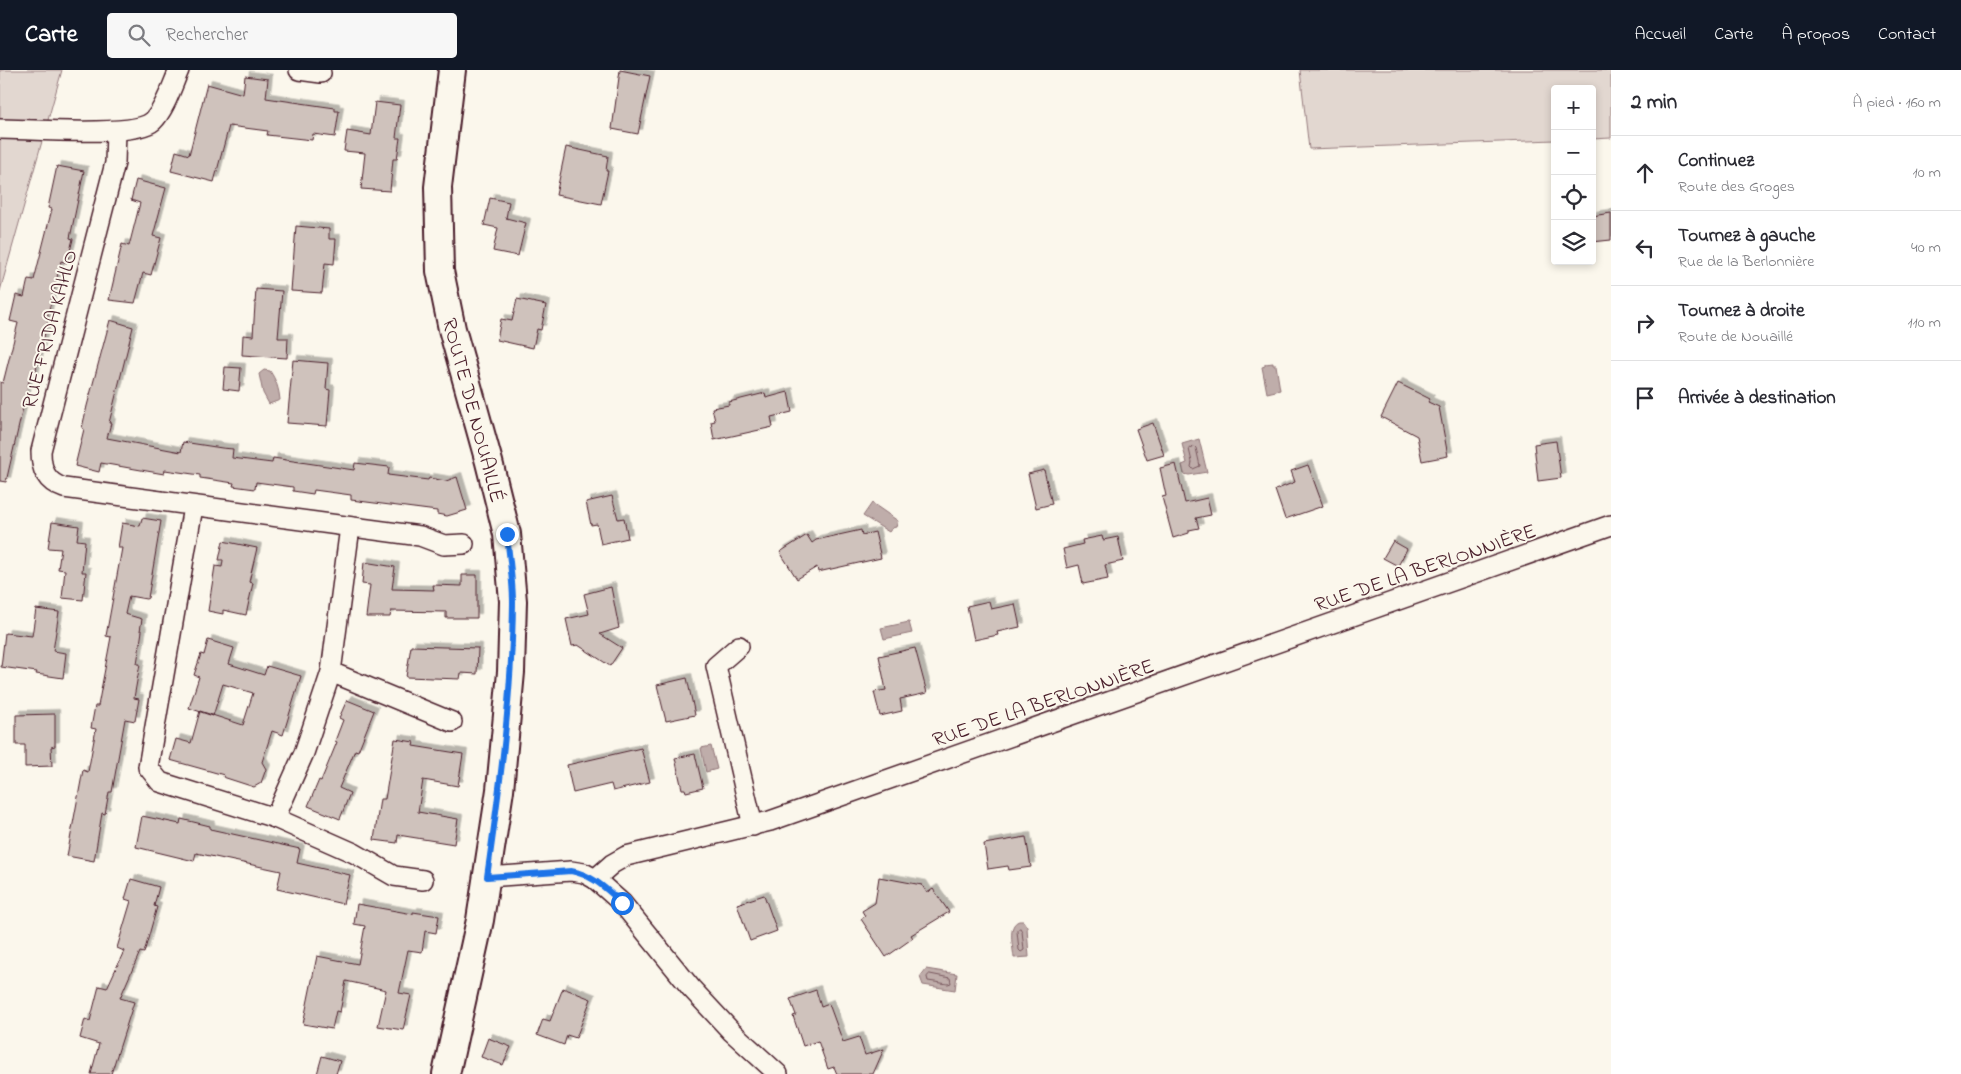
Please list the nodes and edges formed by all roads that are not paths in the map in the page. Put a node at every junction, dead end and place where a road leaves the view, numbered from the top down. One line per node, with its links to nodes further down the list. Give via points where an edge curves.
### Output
1 (179, 70): 6 (street, via 152,123)
2 (299, 70): 4 (street)
3 (452, 70): 16 (street, ROUTE DE NOUAILLÉ, via 438,187 440,271 452,329 507,534 513,601 500,790)
4 (321, 73)
5 (0, 129): 6 (street)
6 (116, 131): 7 (street, RUE FRIDA KAHLO, via 115,163 41,451 41,465 54,485 64,488)
7 (193, 507): 9 (street, RUE FRIDA KAHLO); 14 (street, via 148,767 160,782)
8 (1611, 525): 15 (street, RUE DE LA BERLONNIÈRE)
9 (350, 527): 10 (street, RUE FRIDA KAHLO, via 420,536 444,545); 12 (street)
10 (464, 544)
11 (738, 646): 15 (street, via 716,666)
12 (331, 672): 13 (street); 14 (street, via 304,753)
13 (452, 722)
14 (275, 818): 18 (street, via 354,853 394,876)
15 (753, 826): 17 (street, RUE DE LA BERLONNIÈRE, via 626,856)
16 (487, 877): 17 (street, via 571,871); 19 (street, ROUTE DE NOUAILLÉ)
17 (595, 879): 20 (street, via 622,903 691,988 732,1032)
18 (423, 880)
19 (446, 1074)
20 (778, 1074)

